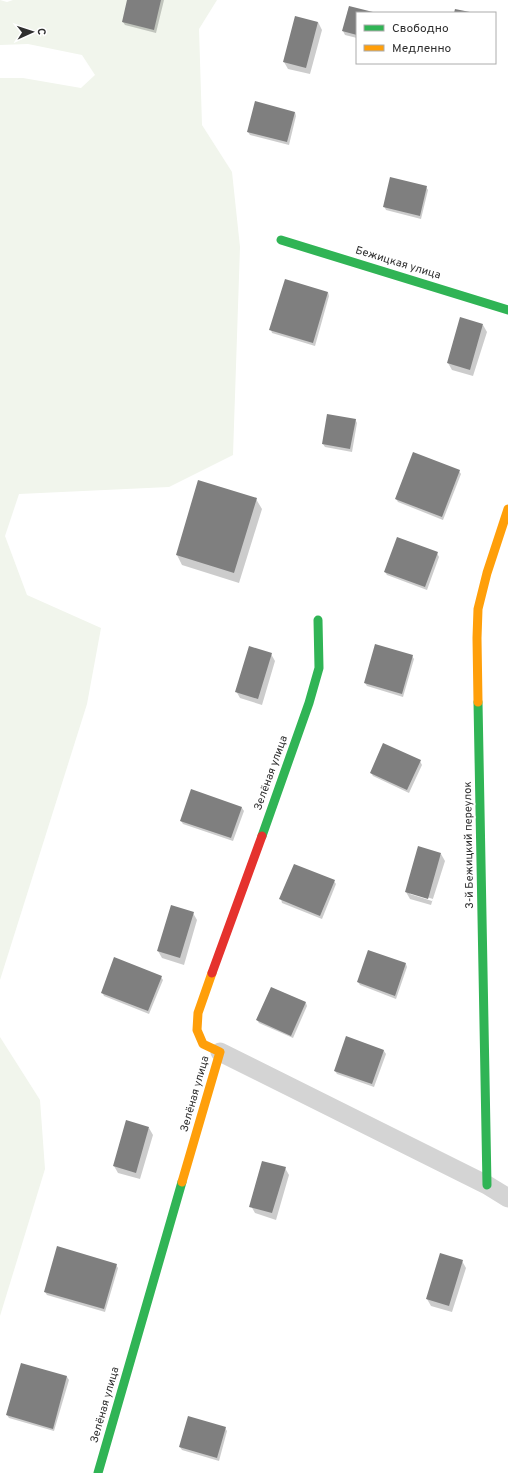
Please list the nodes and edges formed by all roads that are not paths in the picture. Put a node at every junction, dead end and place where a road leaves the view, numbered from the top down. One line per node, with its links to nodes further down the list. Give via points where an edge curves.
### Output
1 (280, 240): 2 (street, Бежицкая улица)
2 (508, 310)
3 (508, 509): 6 (street, 3-й Бежицкий переулок, via 478,609 477,638)
4 (318, 620): 5 (street, Зелёная улица, via 320,668 198,1013 197,1030 203,1044)
5 (220, 1052): 6 (street); 8 (street, Зелёная улица)
6 (487, 1185): 7 (street)
7 (508, 1198)
8 (98, 1473)

